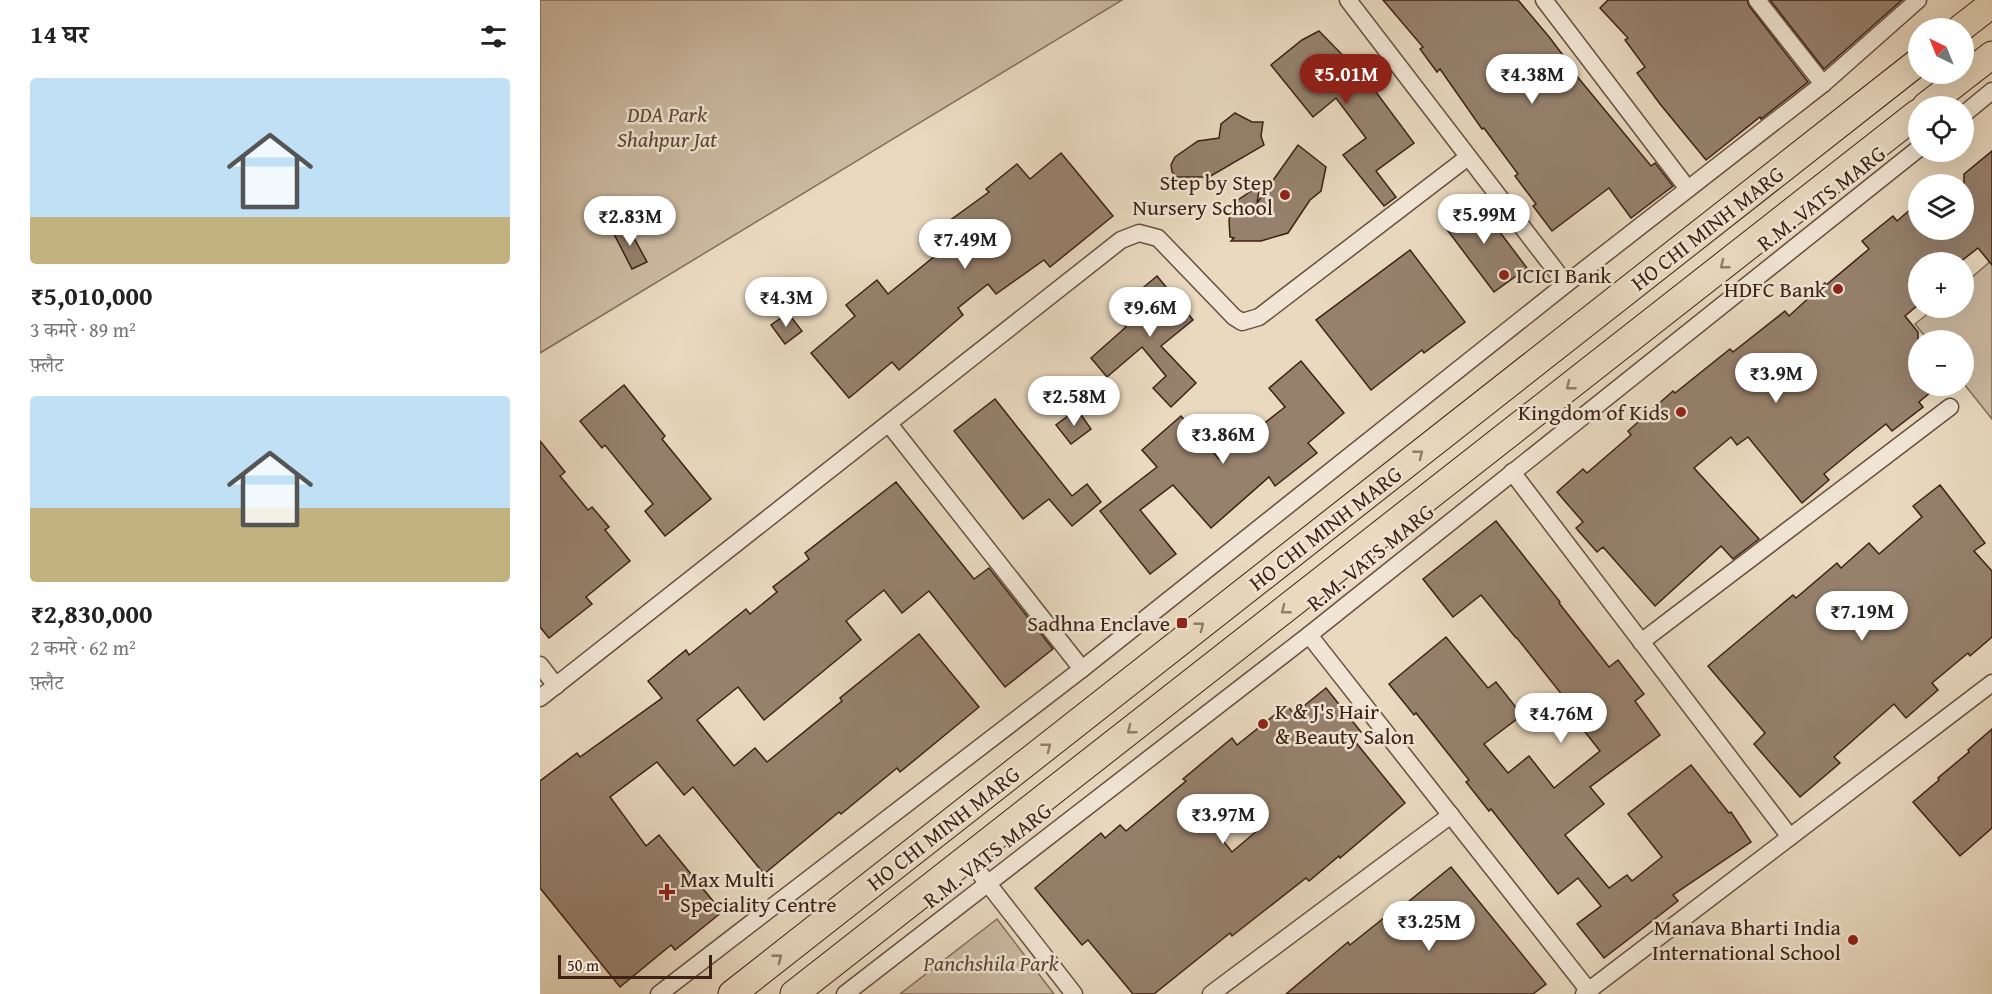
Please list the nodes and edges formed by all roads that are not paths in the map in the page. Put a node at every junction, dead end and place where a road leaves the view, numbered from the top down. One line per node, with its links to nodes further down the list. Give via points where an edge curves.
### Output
1 (1348, 0): 14 (street)
2 (1544, 0): 16 (street)
3 (1757, 0): 9 (street)
4 (1917, 0): 9 (street)
5 (1992, 4): 6 (main road)
6 (1974, 18)
7 (1992, 55): 11 (main road)
8 (1908, 70): 34 (main road, HO CHI MINH MARG, one-way to 8)
9 (1823, 84): 16 (street)
10 (1992, 91): 12 (street)
11 (1939, 96)
12 (1974, 106)
13 (1908, 121): 30 (main road, HO CHI MINH MARG, one-way to 30)
14 (1468, 157): 17 (street); 19 (street, via 1250,321 1234,317 1158,238 1139,233 1120,240)
15 (1908, 157): 20 (street, R.M. VATS MARG)
16 (1688, 189): 17 (street)
17 (1566, 284): 24 (street)
18 (1950, 407): 22 (street)
19 (889, 424): 24 (street); 26 (street)
20 (1512, 472): 21 (street, R.M. VATS MARG); 22 (street)
21 (1309, 635): 28 (street); 31 (street, R.M. VATS MARG)
22 (1641, 642): 29 (street)
23 (540, 665): 26 (street)
24 (1082, 669): 33 (street)
25 (1992, 683): 29 (street)
26 (556, 686): 27 (street)
27 (540, 698)
28 (1451, 815): 32 (street); 38 (street)
29 (1790, 837): 32 (street)
30 (968, 858): 31 (street); 35 (main road, HO CHI MINH MARG)
31 (988, 883): 36 (street, R.M. VATS MARG); 37 (street)
32 (1586, 992)
33 (659, 994)
34 (732, 994)
35 (794, 994)
36 (845, 994)
37 (1074, 994)
38 (1211, 994)

